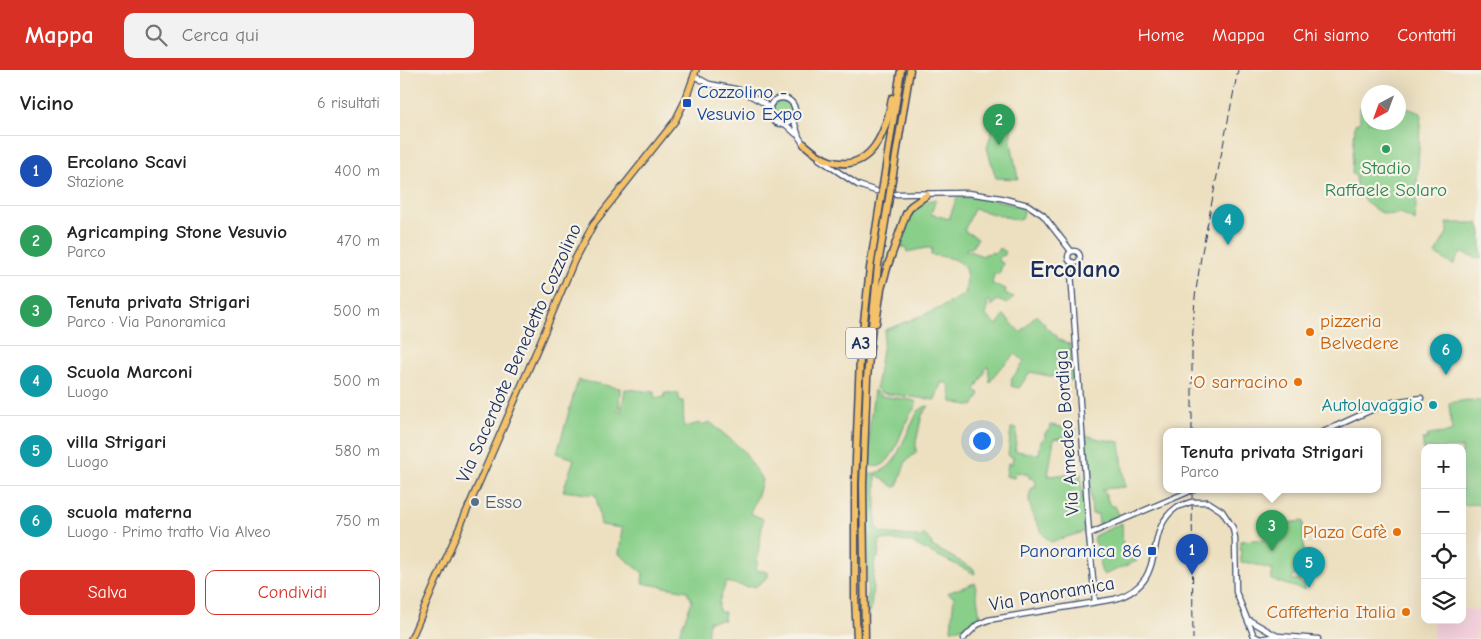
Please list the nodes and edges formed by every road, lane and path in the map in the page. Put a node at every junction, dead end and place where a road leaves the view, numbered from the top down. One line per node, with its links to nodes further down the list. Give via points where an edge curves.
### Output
1 (900, 70): 10 (highway, via 884,131 870,152 842,163 821,157); 27 (highway, A3, via 862,333 856,450)
2 (910, 70): 16 (highway, A3, via 878,265)
3 (695, 73): 5 (street, via 709,84 740,90); 30 (main road, Via Sacerdote Benedetto Cozzolino, via 675,121 594,223 574,261)
4 (773, 102): 5 (street); 6 (street); 7 (street, via 781,98 790,101 795,109)
5 (764, 103): 6 (street)
6 (770, 109): 8 (street, via 775,122)
7 (793, 118): 8 (street); 9 (street)
8 (785, 124): 9 (street)
9 (799, 137): 10 (street)
10 (804, 144): 11 (street, via 811,153 858,185)
11 (876, 191)
12 (896, 194): 13 (street)
13 (927, 195): 14 (street, via 968,193 1028,205 1042,215); 16 (highway, via 911,206 906,214 888,265)
14 (1071, 251): 15 (street, via 1068,258); 15 (street, via 1078,252 1080,256 1077,262)
15 (1072, 262): 20 (street, Via Amedeo Bordiga, via 1070,272)
16 (867, 378): 26 (highway, A3, via 863,474)
17 (1421, 398): 18 (street, via 1393,402)
18 (1331, 428)
19 (1187, 493): 20 (street)
20 (1089, 534): 21 (street, Via Amedeo Bordiga)
21 (1095, 602): 22 (street, Via Panoramica, bridge, via 1125,596 1141,585 1150,571 1160,527 1167,516 1177,507 1191,502 1208,502 1224,514 1233,528 1236,592); 31 (street, Via Panoramica, via 988,620)
22 (1247, 617): 23 (street, Via Panoramica); 25 (street, Via Panoramica)
23 (1259, 626): 24 (street); 25 (street)
24 (1265, 630): 28 (street); 29 (street)
25 (1253, 632): 29 (street, via 1256,638)
26 (865, 635)
27 (857, 636)
28 (1278, 636): 29 (street); 32 (street)
29 (1263, 638)
30 (411, 639)
31 (963, 639)
32 (1318, 639)

